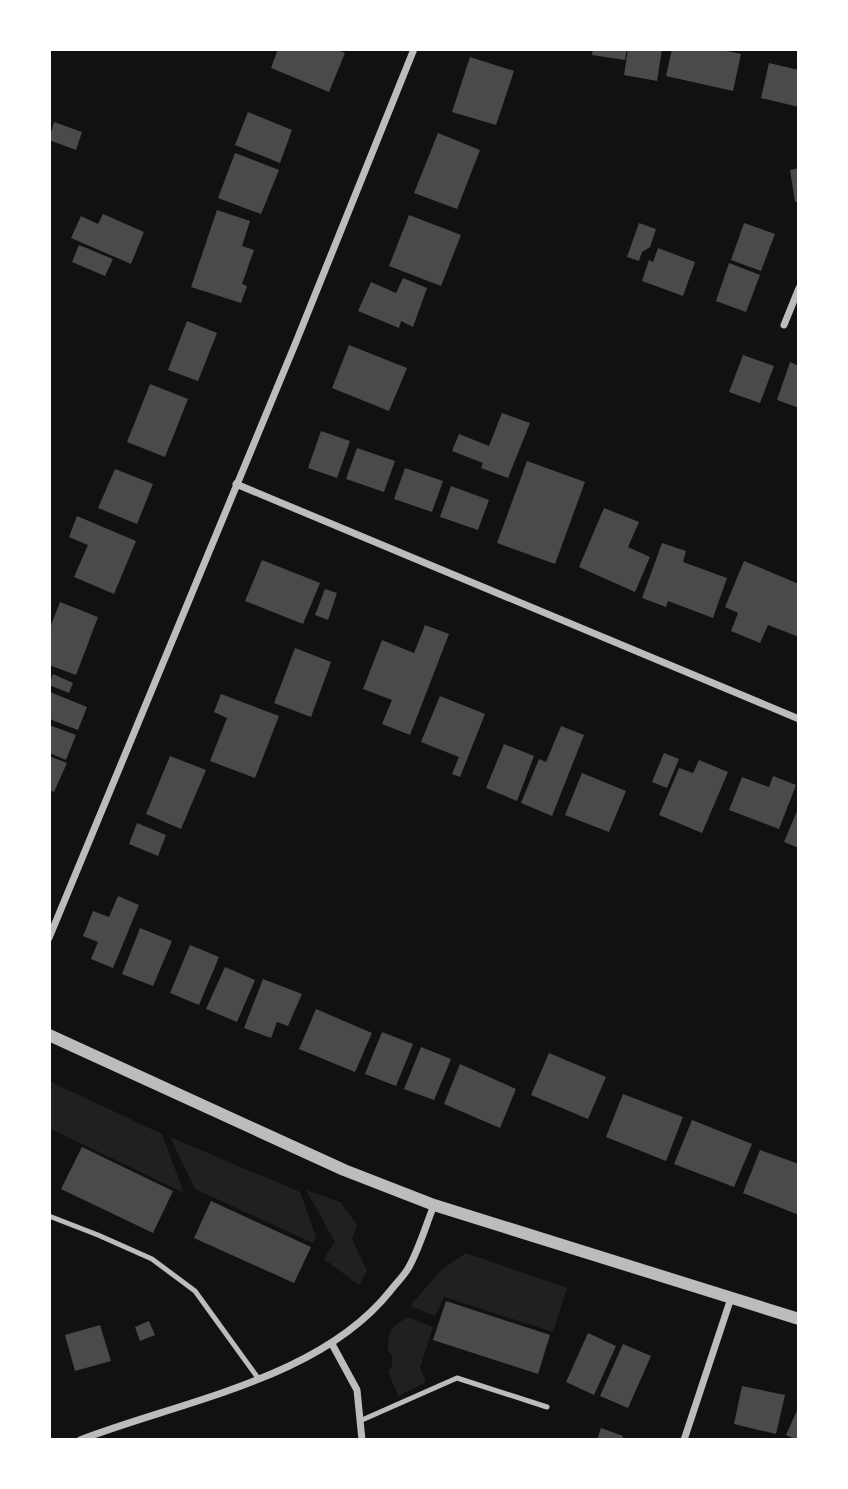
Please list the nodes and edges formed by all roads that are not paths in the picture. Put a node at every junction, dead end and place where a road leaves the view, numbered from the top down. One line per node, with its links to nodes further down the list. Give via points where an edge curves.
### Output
1 (414, 49): 4 (street)
2 (799, 289): 3 (street)
3 (784, 326)
4 (236, 484): 5 (street); 6 (street)
5 (799, 719)
6 (49, 938)
7 (49, 1035): 8 (street, via 344,1170)
8 (434, 1205): 10 (street); 12 (street, via 410,1266 381,1303)
9 (49, 1216): 13 (lane, via 152,1259 195,1291)
10 (731, 1298): 11 (street); 18 (street)
11 (799, 1318)
12 (332, 1344): 13 (street); 15 (street, via 357,1390)
13 (258, 1378): 16 (street)
14 (547, 1407): 15 (lane, via 457,1378)
15 (362, 1420): 17 (street)
16 (80, 1440)
17 (362, 1440)
18 (684, 1440)

